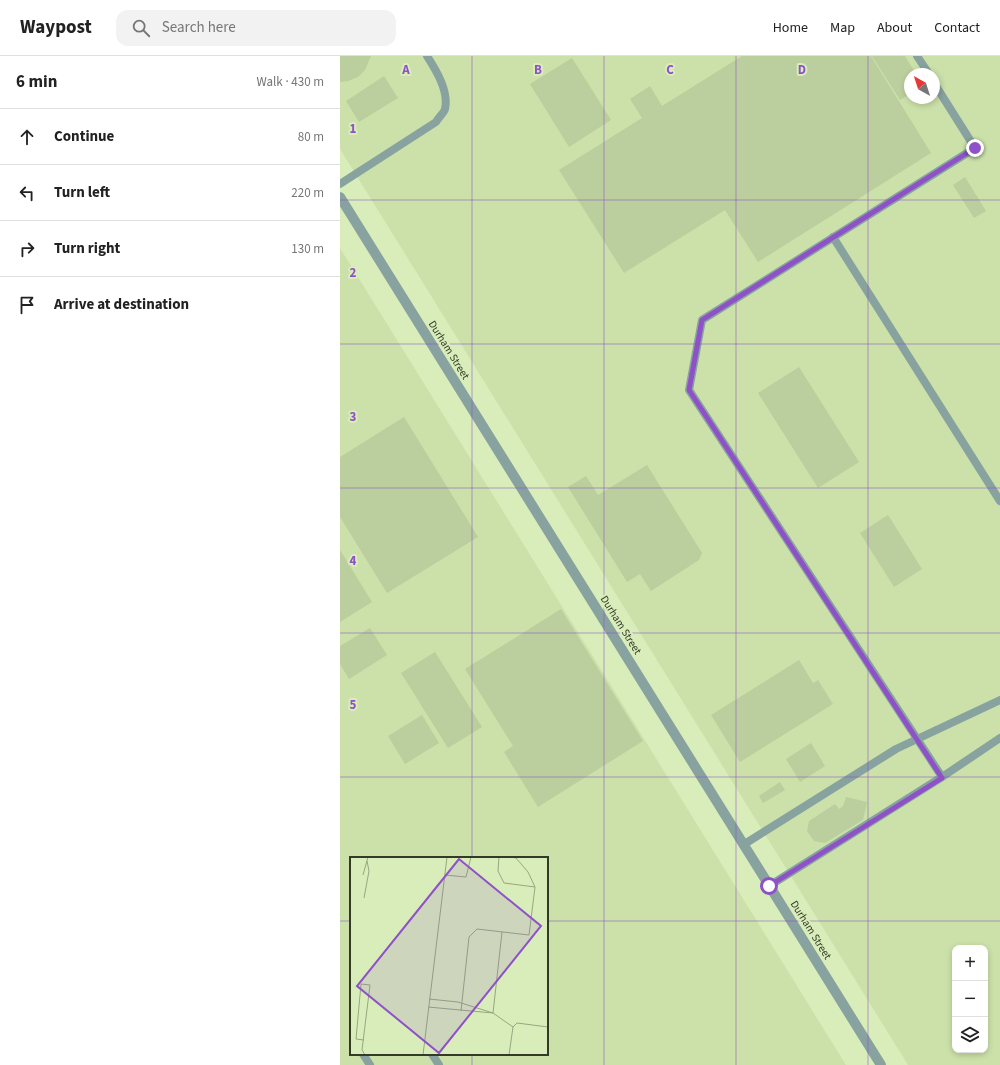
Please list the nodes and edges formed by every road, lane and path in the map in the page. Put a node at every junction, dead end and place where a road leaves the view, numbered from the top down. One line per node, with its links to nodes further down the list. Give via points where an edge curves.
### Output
1 (427, 56): 5 (lane, via 440,79 445,95 445,110 436,122)
2 (917, 56): 3 (lane)
3 (925, 68)
4 (940, 93): 7 (lane, via 975,148)
5 (340, 184)
6 (340, 197): 13 (street, Durham Street)
7 (833, 238): 8 (lane); 11 (lane, via 702,320 689,390)
8 (1000, 500)
9 (1000, 700): 11 (lane)
10 (1000, 738): 12 (lane)
11 (917, 739): 12 (lane); 13 (lane, via 896,749)
12 (942, 778): 14 (lane)
13 (743, 845): 14 (street, Durham Street)
14 (769, 886): 19 (street, Durham Street)
15 (364, 1055): 17 (lane)
16 (433, 1055): 18 (lane)
17 (370, 1065)
18 (439, 1065)
19 (881, 1065)

